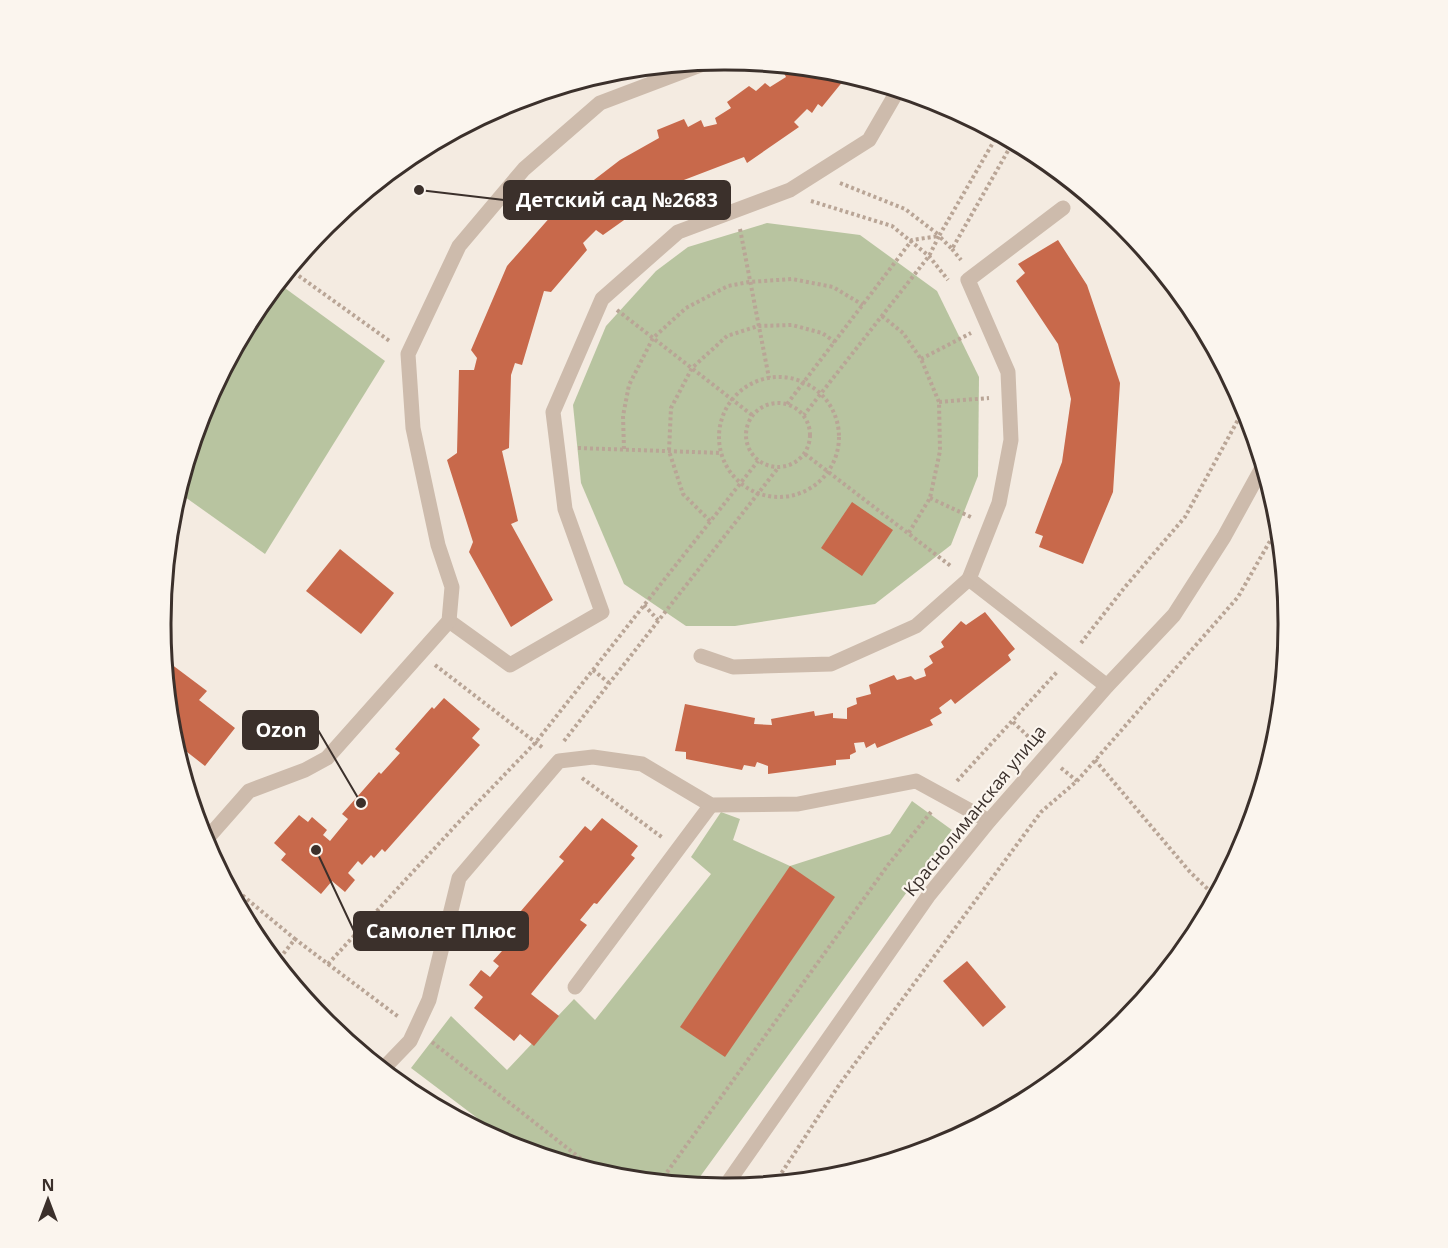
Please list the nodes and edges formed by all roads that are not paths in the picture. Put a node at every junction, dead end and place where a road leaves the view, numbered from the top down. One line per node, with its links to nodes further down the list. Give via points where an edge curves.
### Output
1 (680, 73): 6 (street, via 600,103 524,169 459,246 408,354 413,428 438,545 452,587)
2 (894, 97): 6 (street, via 869,140 790,190 678,232 602,298 553,412 565,509 602,612 510,665)
3 (1063, 208): 5 (street, via 968,280 1008,372 1011,440 999,503)
4 (1257, 476): 8 (street, Краснолиманская улица, via 1174,615)
5 (969, 579): 7 (street, via 916,626 831,664 733,667); 8 (street)
6 (449, 621): 11 (street, via 327,758 249,791)
7 (701, 656)
8 (1107, 686): 10 (street, Краснолиманская улица)
9 (711, 805): 10 (street, via 798,804 916,781); 12 (street); 13 (street, via 642,764 593,757 559,761 459,878 429,1000 410,1041)
10 (989, 821): 14 (street, Краснолиманская улица, via 929,895)
11 (212, 833)
12 (575, 987)
13 (388, 1064)
14 (731, 1178)

